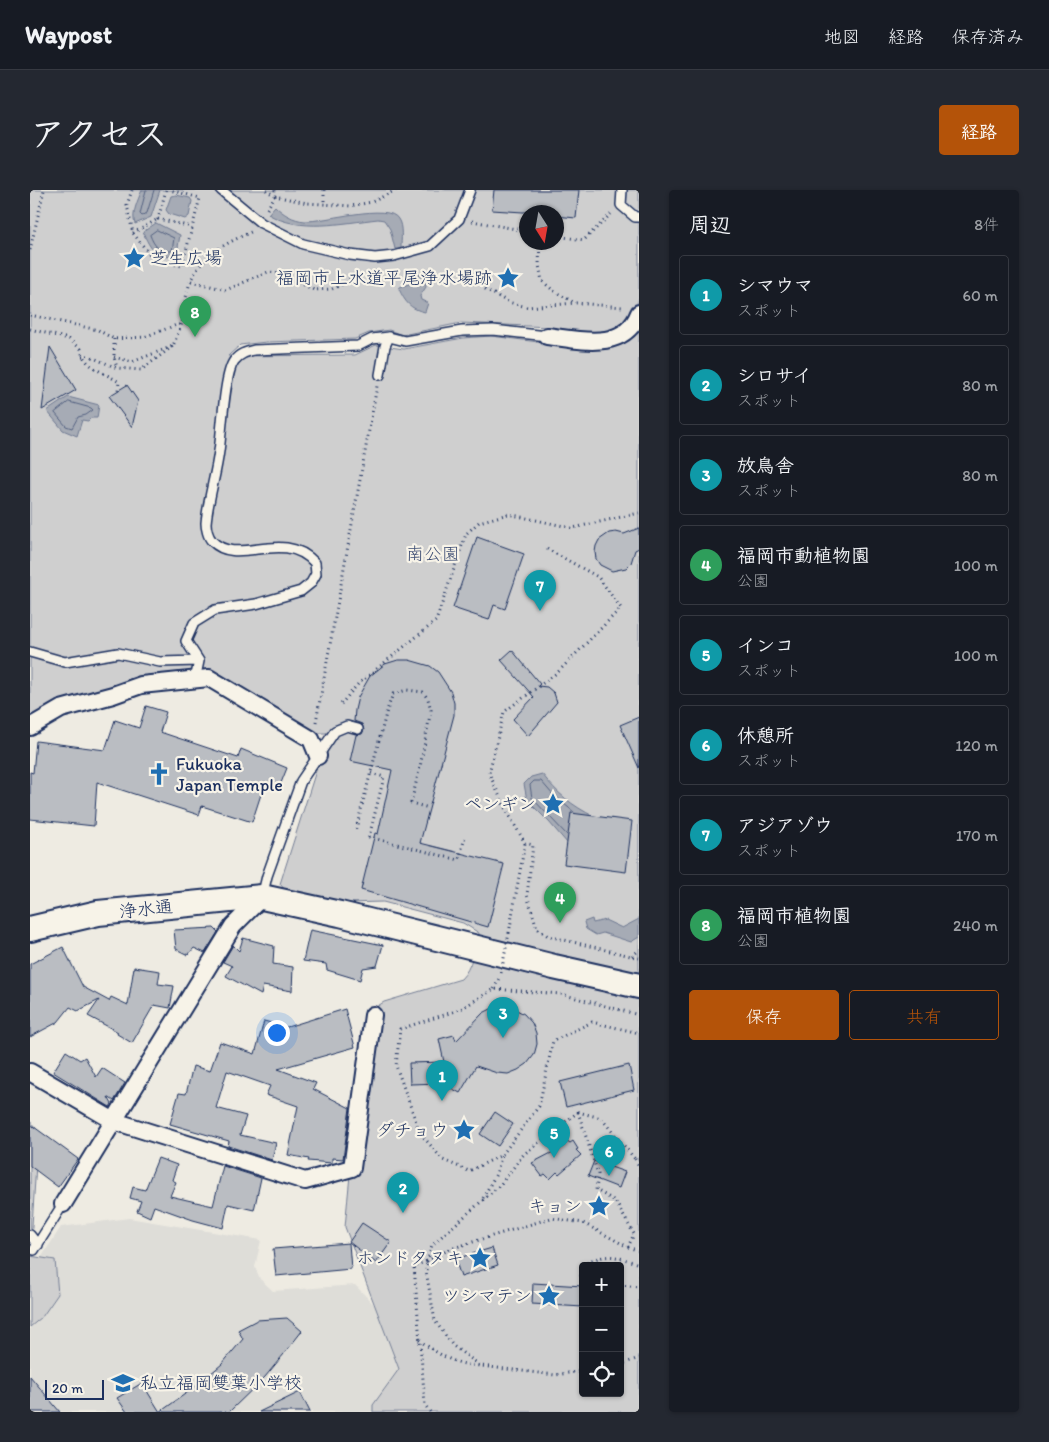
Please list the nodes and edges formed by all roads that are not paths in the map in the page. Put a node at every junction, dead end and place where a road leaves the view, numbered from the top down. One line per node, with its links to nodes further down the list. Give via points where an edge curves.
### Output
1 (222, 190): 2 (lane, via 261,223 303,244 350,255 387,257 430,246 459,219)
2 (470, 190)
3 (622, 190): 4 (lane, via 621,205)
4 (639, 218)
5 (634, 310): 6 (street, via 636,322 618,338 593,341)
6 (547, 336): 7 (lane, via 485,330 405,341)
7 (389, 337): 8 (lane); 10 (lane, via 372,339 358,346 254,350 242,353 233,361 206,524 210,540 231,551 278,546 302,551 315,563 316,574 301,591 256,604 214,610 194,623 186,641)
8 (380, 375)
9 (30, 652): 10 (lane, via 65,662 118,653 160,662)
10 (199, 661): 11 (lane)
11 (195, 680): 12 (street, via 141,685 61,709); 14 (street, via 209,678 311,739)
12 (30, 728)
13 (358, 729): 14 (lane, via 347,726 334,731)
14 (318, 756): 15 (lane, via 301,781)
15 (262, 897): 16 (street, 浄水通, via 98,914); 17 (street, 浄水通); 20 (street, via 233,926)
16 (30, 928)
17 (639, 986)
18 (373, 1015): 20 (street, via 352,1168 305,1181)
19 (30, 1072): 20 (street)
20 (114, 1120): 21 (street)
21 (63, 1204): 22 (lane, via 36,1248)
22 (30, 1235)

